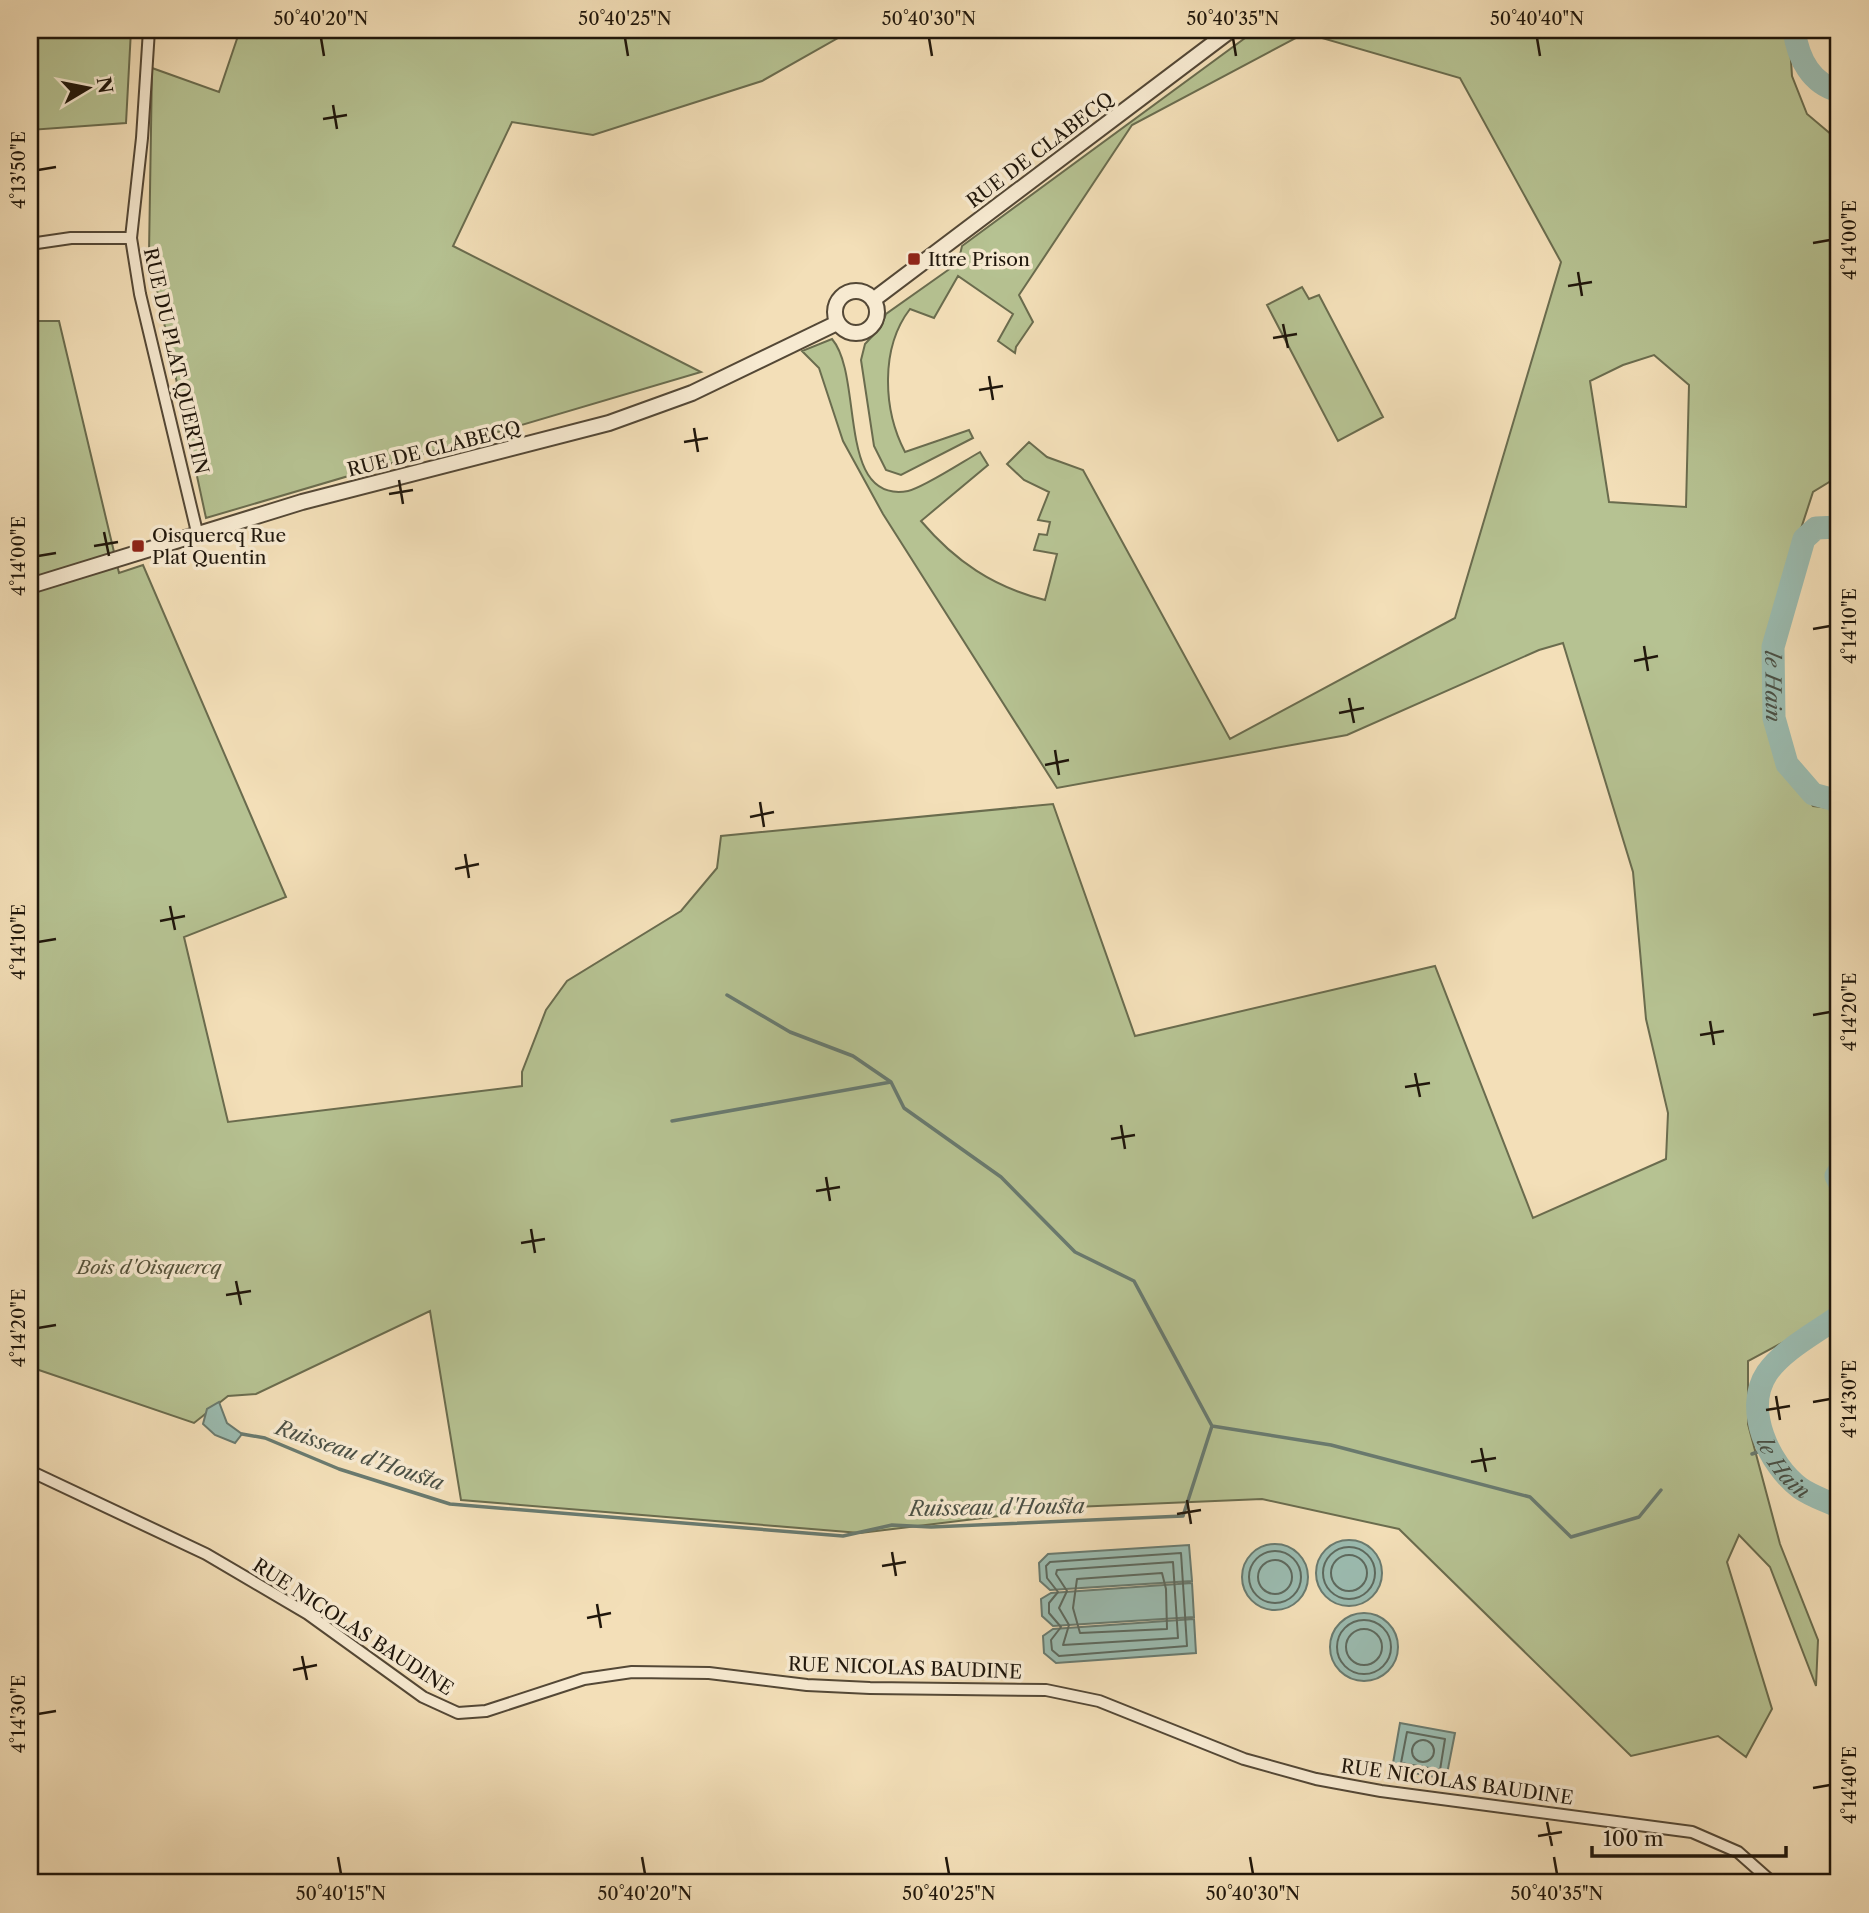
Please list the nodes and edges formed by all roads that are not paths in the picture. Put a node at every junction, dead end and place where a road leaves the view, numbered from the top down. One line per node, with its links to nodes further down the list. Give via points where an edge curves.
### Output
1 (149, 30): 3 (street, RUE DU PLAT QUERTIN)
2 (1231, 30): 5 (street, RUE DE CLABECQ)
3 (131, 238): 4 (street, via 71,238); 7 (street, RUE DU PLAT QUERTIN)
4 (30, 244)
5 (873, 300): 6 (street, via 862,291 847,292 837,302); 6 (street, via 877,316 868,330 852,333)
6 (837, 323): 7 (street, RUE DE CLABECQ, via 725,378 609,423)
7 (197, 532): 8 (street, RUE DE CLABECQ)
8 (30, 586)
9 (30, 1471): 10 (street, RUE NICOLAS BAUDINE, via 206,1554 308,1614 423,1697 457,1713 486,1711 584,1679 632,1672 709,1673 870,1688 1046,1690 1099,1701 1244,1759 1316,1779 1692,1832 1738,1852)
10 (1773, 1883)

